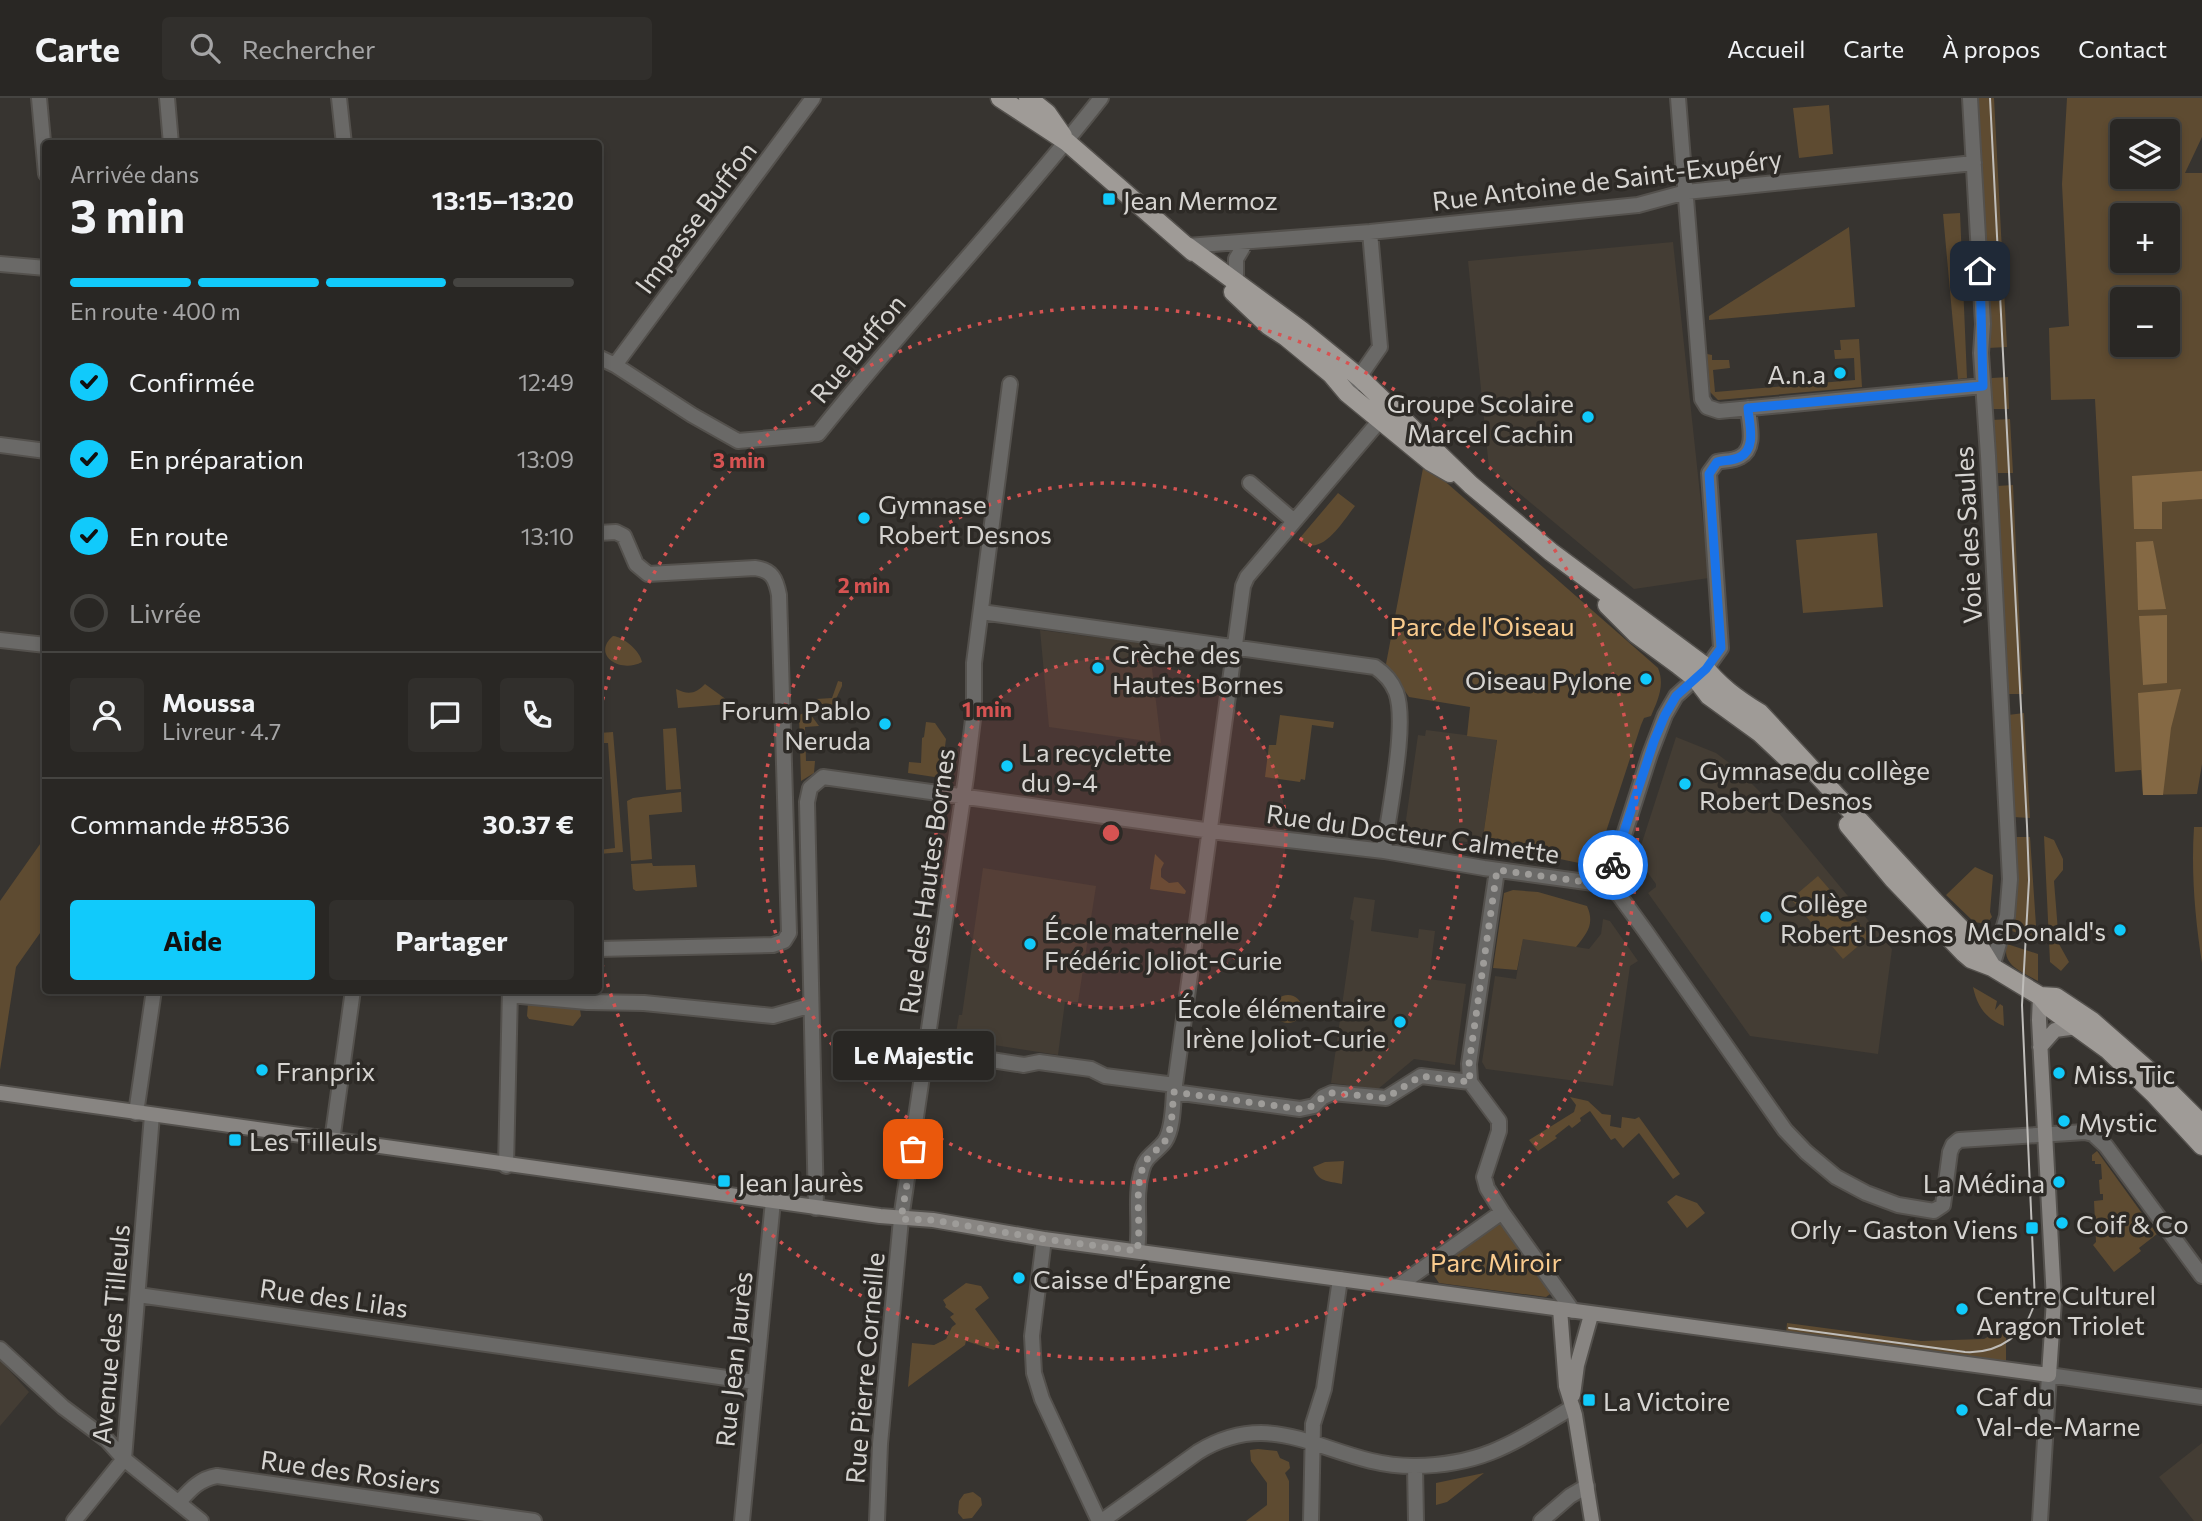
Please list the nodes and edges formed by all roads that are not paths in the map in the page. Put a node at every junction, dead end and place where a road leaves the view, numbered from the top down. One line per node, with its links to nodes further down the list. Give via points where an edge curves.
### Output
1 (39, 98): 10 (street)
2 (167, 98): 11 (street)
3 (340, 98): 12 (street)
4 (813, 98): 23 (street, Impasse Buffon)
5 (1000, 98): 13 (main road)
6 (1028, 98): 13 (main road, via 1047,113)
7 (1101, 98): 13 (street, Rue Buffon)
8 (1678, 98): 15 (street)
9 (1970, 98): 14 (street, Voie des Saules)
10 (43, 140)
11 (171, 140)
12 (344, 140)
13 (1067, 142): 18 (main road); 23 (street, Rue Buffon, via 818,434 738,441)
14 (1974, 163): 15 (street, Rue Antoine de Saint-Exupéry); 26 (street, Voie des Saules)
15 (1686, 192): 16 (street, Rue Antoine de Saint-Exupéry, via 1638,205); 28 (street, via 1702,399 1715,411)
16 (1370, 232): 17 (street, Rue Antoine de Saint-Exupéry); 24 (street, via 1380,347)
17 (1245, 242): 18 (street, Rue Antoine de Saint-Exupéry); 21 (street, via 1236,259)
18 (1187, 246): 21 (main road); 27 (main road)
19 (0, 264): 20 (street)
20 (42, 268)
21 (1236, 282): 24 (main road)
22 (602, 359): 23 (street, Rue Buffon)
23 (615, 365)
24 (1360, 378): 27 (street); 29 (main road)
25 (1010, 384): 35 (street, Rue des Hautes Bornes)
26 (1983, 386): 28 (street); 46 (street, Voie des Saules, via 2010,879 2007,916)
27 (1347, 393): 29 (main road)
28 (1748, 408): 39 (street, via 1748,449 1736,459 1717,462 1709,474 1721,648)
29 (1385, 414): 33 (street); 39 (main road, via 1431,462 1471,485 1551,552 1636,634)
30 (0, 444): 31 (street)
31 (42, 450)
32 (1250, 483): 33 (street)
33 (1294, 521): 38 (street, via 1247,577)
34 (602, 533): 45 (street, via 624,536 636,564 648,574 755,568 775,578 789,933 773,945)
35 (981, 611): 38 (street); 40 (street, Rue des Hautes Bornes)
36 (0, 639): 37 (street)
37 (42, 644)
38 (1235, 646): 41 (street); 42 (street, via 1375,667 1388,679 1397,694 1400,733)
39 (1701, 674): 44 (street, via 1676,696 1659,728); 46 (main road, via 1773,726 1982,949)
40 (964, 797): 41 (street, Rue du Docteur Calmette); 55 (street, Rue des Hautes Bornes); 67 (street, Rue du Docteur Calmette, via 823,777 810,788)
41 (1210, 831): 42 (street, Rue du Docteur Calmette); 57 (street)
42 (1384, 851): 43 (street, Rue du Docteur Calmette)
43 (1497, 870): 44 (street, Rue du Docteur Calmette); 56 (street)
44 (1608, 885): 62 (street, via 1784,1130 1836,1177 1898,1205 1937,1211 1943,1205 1950,1152 1956,1142)
45 (602, 949)
46 (1992, 967): 51 (main road)
47 (153, 994): 59 (street)
48 (353, 994): 63 (street)
49 (510, 994): 65 (street)
50 (519, 994): 52 (street, via 773,1016)
51 (2040, 996): 53 (main road); 54 (street); 61 (main road, via 2056,997 2092,1021)
52 (805, 1007)
53 (2077, 1027): 54 (street, via 2056,1030); 64 (main road, via 2145,1085)
54 (2040, 1047): 62 (street)
55 (927, 1050): 57 (street, via 1024,1065 1040,1062 1091,1069 1105,1076); 69 (street, Rue des Hautes Bornes)
56 (1470, 1082): 57 (street, via 1421,1076 1386,1098 1332,1093 1300,1109); 68 (street, via 1499,1121 1484,1177)
57 (1175, 1089): 71 (street, via 1168,1136 1147,1158 1140,1174)
58 (0, 1093): 59 (street)
59 (136, 1113): 60 (street)
60 (152, 1115): 63 (street); 75 (street, Avenue des Tilleuls)
61 (2202, 1124)
62 (2045, 1134): 72 (street, via 2085,1132 2099,1138); 79 (street, via 2054,1300)
63 (332, 1141): 65 (street)
64 (2202, 1146)
65 (506, 1166): 66 (street)
66 (773, 1201): 67 (street); 80 (street, Rue Jean Jaurès)
67 (816, 1208): 69 (street)
68 (1502, 1212): 74 (street); 76 (street)
69 (901, 1219): 70 (street); 92 (street, Rue Pierre Corneille)
70 (1044, 1239): 71 (street); 93 (street, via 1032,1336 1034,1373)
71 (1137, 1251): 73 (street)
72 (2202, 1276)
73 (1340, 1279): 74 (street); 83 (street)
74 (1398, 1286): 76 (street)
75 (138, 1295): 80 (street, Rue des Lilas); 84 (street, Avenue des Tilleuls)
76 (1566, 1310): 77 (street); 82 (street, via 1566,1386)
77 (1591, 1315): 79 (street); 82 (street, via 1573,1385)
78 (0, 1349): 84 (street)
79 (2049, 1375): 81 (street); 98 (street)
80 (755, 1382): 91 (street, Rue Jean Jaurès)
81 (2202, 1397)
82 (1573, 1407): 85 (street, via 1497,1451 1462,1461); 86 (street)
83 (1312, 1443): 85 (street, via 1372,1462); 93 (street, via 1265,1432 1227,1436); 94 (street)
84 (124, 1459): 87 (street, Avenue des Tilleuls); 89 (street)
85 (1415, 1466): 95 (street)
86 (1587, 1486): 96 (street); 97 (street)
87 (178, 1502): 88 (street, Rue des Rosiers, via 197,1483 217,1476); 90 (street, Avenue des Tilleuls)
88 (530, 1520)
89 (74, 1521)
90 (201, 1521)
91 (742, 1521)
92 (877, 1521)
93 (1100, 1521)
94 (1311, 1521)
95 (1416, 1521)
96 (1541, 1521)
97 (1592, 1521)
98 (2040, 1521)

